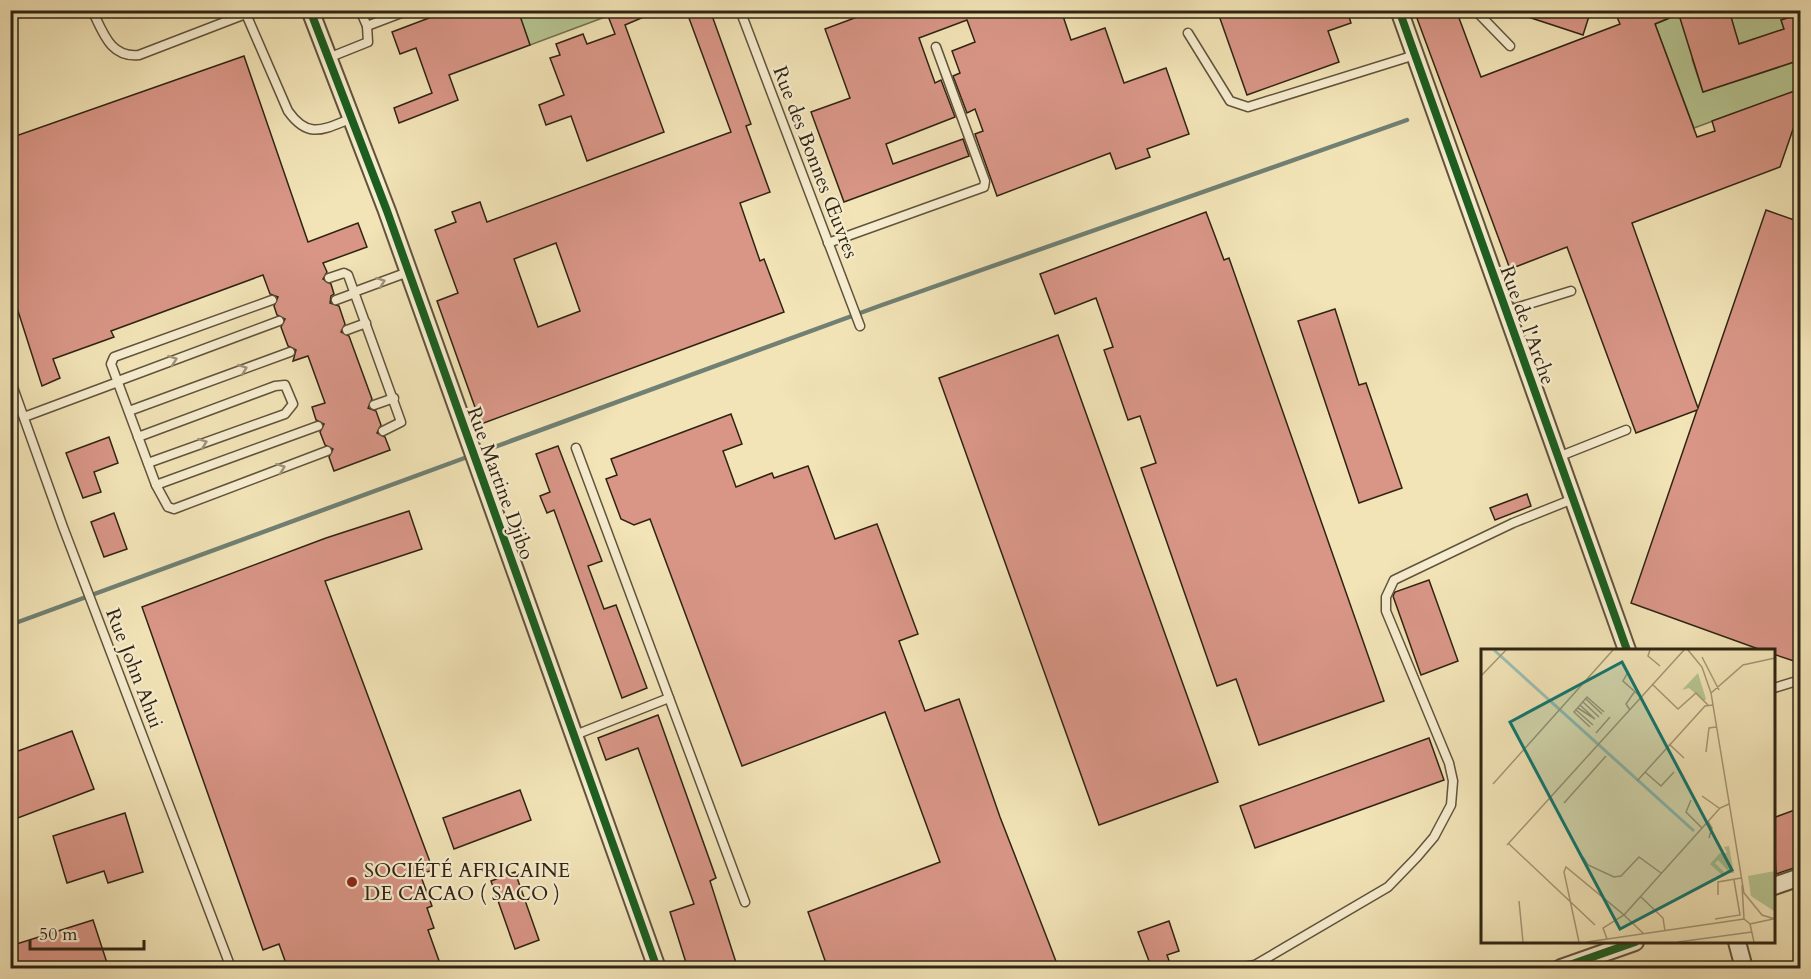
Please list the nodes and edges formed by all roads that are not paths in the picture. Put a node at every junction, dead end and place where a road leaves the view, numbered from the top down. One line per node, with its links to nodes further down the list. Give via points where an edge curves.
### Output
1 (92, 10): 9 (lane, via 109,45 129,56)
2 (256, 10): 9 (lane)
3 (310, 10): 15 (street, Rue Martine Djibo)
4 (360, 10): 10 (lane)
5 (409, 10): 10 (lane)
6 (740, 10): 17 (lane, Rue des Bonnes Œuvres)
7 (1399, 10): 14 (street, Rue de l'Arche)
8 (1475, 10): 12 (lane)
9 (246, 14): 16 (lane, via 288,111 298,125 324,129)
10 (367, 26): 15 (lane, via 368,42)
11 (1188, 33): 14 (lane, via 1230,101 1248,107)
12 (1510, 46)
13 (936, 48): 17 (lane, via 984,187)
14 (1414, 54): 24 (street, Rue de l'Arche)
15 (328, 58): 16 (street, Rue Martine Djibo)
16 (350, 119): 18 (street, Rue Martine Djibo)
17 (828, 243): 27 (lane, Rue des Bonnes Œuvres)
18 (408, 272): 21 (lane, one-way to 18); 50 (street, Rue Martine Djibo)
19 (329, 278): 21 (lane, via 346,273)
20 (1571, 291): 24 (lane)
21 (354, 292): 23 (lane); 26 (lane)
22 (272, 300): 31 (lane, via 114,357 111,364)
23 (336, 300)
24 (1506, 311): 42 (street, Rue de l'Arche)
25 (279, 321): 31 (lane, one-way to 25)
26 (366, 323): 28 (lane); 32 (lane)
27 (860, 326)
28 (347, 330)
29 (290, 351): 34 (lane, one-way to 29)
30 (10, 379): 35 (lane, Rue John Ahui)
31 (118, 382): 34 (lane); 35 (lane)
32 (394, 398): 33 (lane); 38 (lane, via 401,422)
33 (374, 405)
34 (129, 411): 39 (lane)
35 (24, 417): 56 (lane, Rue John Ahui)
36 (318, 426): 44 (lane)
37 (1626, 430): 42 (lane)
38 (383, 431)
39 (138, 437): 43 (lane); 43 (lane, one-way to 39, via 285,414 293,404 288,389 275,386)
40 (576, 448): 49 (lane)
41 (327, 451): 44 (lane, one-way to 41, via 168,507 174,509)
42 (1558, 457): 45 (street, Rue de l'Arche)
43 (148, 463): 44 (lane)
44 (156, 485)
45 (1573, 499): 46 (street, Rue de l'Arche); 58 (lane, via 1394,580 1386,597 1386,611 1449,763 1453,782 1451,805 1434,837 1388,887 1255,965)
46 (1626, 649)
47 (1800, 680): 48 (lane)
48 (1775, 687)
49 (669, 698): 50 (lane); 53 (lane)
50 (575, 735): 57 (street, Rue Martine Djibo)
51 (1800, 877): 52 (street)
52 (1775, 885)
53 (744, 902)
54 (1632, 943): 59 (street)
55 (1737, 943): 60 (street)
56 (231, 969)
57 (657, 969)
58 (1238, 969)
59 (1561, 969)
60 (1744, 969)

